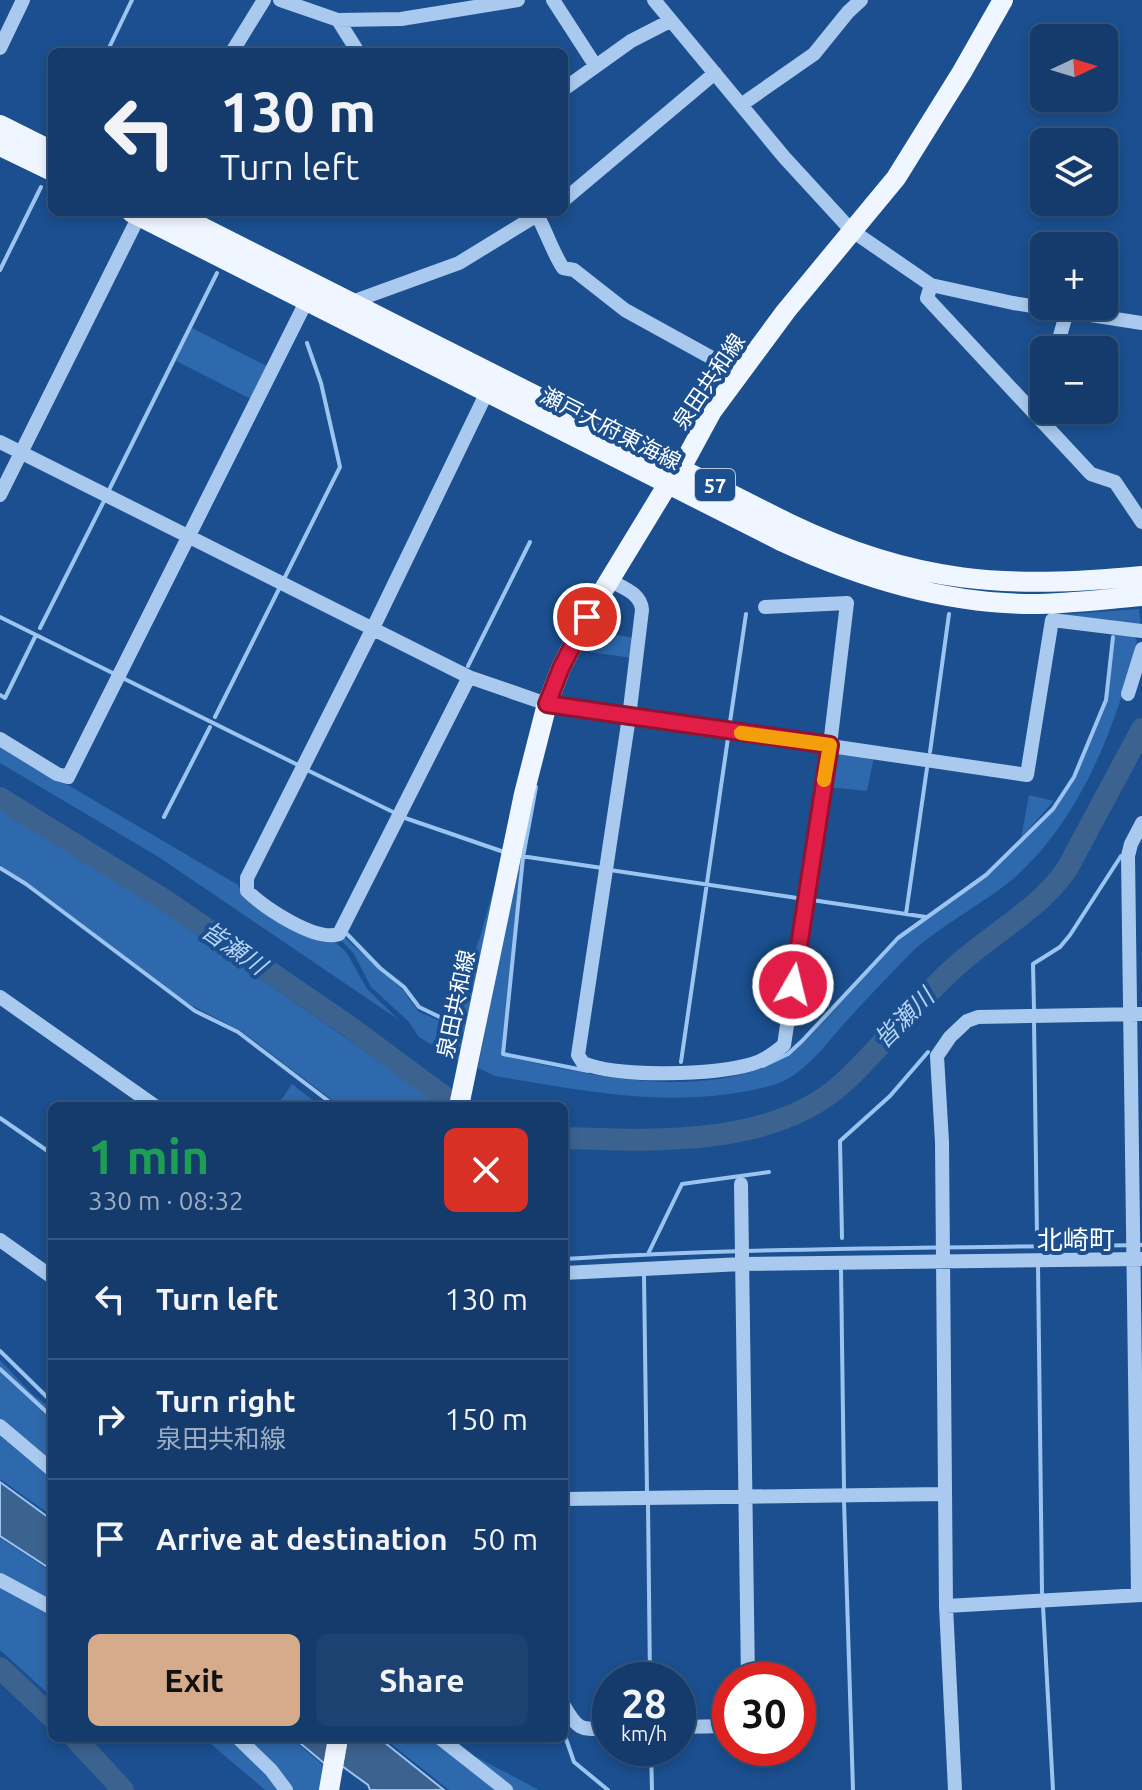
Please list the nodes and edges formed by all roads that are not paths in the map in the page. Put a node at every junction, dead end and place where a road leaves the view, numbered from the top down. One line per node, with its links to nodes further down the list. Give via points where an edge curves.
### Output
1 (23, 0): 11 (street)
2 (264, 0): 12 (street)
3 (518, 0): 9 (street, via 401,19)
4 (553, 0): 14 (street)
5 (654, 0): 10 (street)
6 (861, 0): 17 (street, via 814,54)
7 (1003, 0): 28 (main road, 泉田共和線, via 896,178)
8 (288, 1): 9 (street)
9 (338, 20): 13 (street)
10 (670, 21): 14 (street); 15 (street)
11 (0, 48)
12 (234, 48)
13 (356, 48)
14 (595, 65): 16 (street)
15 (715, 73): 17 (street); 22 (street)
16 (568, 86)
17 (741, 105): 28 (street)
18 (0, 125): 20 (main road)
19 (0, 146): 21 (main road)
20 (48, 149)
21 (48, 169)
22 (568, 197)
23 (136, 216): 40 (street)
24 (143, 216): 30 (main road, 瀬戸大府東海線 / 57)
25 (180, 216): 31 (main road, 瀬戸大府東海線 / 57)
26 (535, 216): 31 (street, via 459,263)
27 (541, 216): 35 (street, via 563,268 574,270 625,310)
28 (851, 230): 29 (street); 35 (main road, 泉田共和線)
29 (931, 285): 32 (street); 37 (street, via 927,298)
30 (306, 302): 36 (main road, 瀬戸大府東海線 / 57); 44 (street)
31 (349, 303): 41 (main road, 瀬戸大府東海線 / 57)
32 (1030, 304)
33 (1118, 319): 34 (street)
34 (1142, 323)
35 (741, 374): 41 (main road, 泉田共和線)
36 (487, 392): 41 (main road, 瀬戸大府東海線 / 57); 49 (street)
37 (1030, 408)
38 (1045, 424): 43 (street, via 1091,474 1115,482)
39 (0, 442): 40 (street)
40 (21, 452): 42 (street); 44 (street)
41 (674, 476): 45 (main road, 瀬戸大府東海線 / 57, via 824,541 907,568 1007,583); 46 (main road, 泉田共和線); 47 (main road, 瀬戸大府東海線 / 57, via 827,562 902,587 1030,604)
42 (0, 495)
43 (1142, 522)
44 (189, 536): 49 (street); 56 (street, via 68,777)
45 (1142, 576)
46 (609, 580): 54 (main road, 泉田共和線); 55 (street, via 641,601)
47 (1142, 596)
48 (765, 607): 57 (street, via 847,603)
49 (373, 628): 52 (street); 52 (street, via 245,885 256,900 286,919 333,936 344,928)
50 (1142, 631): 57 (street, via 1052,620 1027,775)
51 (1142, 649): 53 (street)
52 (469, 677): 54 (street)
53 (1128, 694)
54 (547, 704): 55 (street); 62 (main road, 泉田共和線)
55 (629, 717): 57 (street); 57 (street, via 578,1055 592,1067 644,1072 731,1069 771,1056 784,1045)
56 (0, 739)
57 (830, 745)
58 (1142, 823): 60 (street, via 1128,856)
59 (0, 997): 61 (street)
60 (1136, 1014): 66 (street); 67 (street, via 978,1017 942,1045 937,1056)
61 (149, 1102)
62 (460, 1102)
63 (741, 1184): 65 (street)
64 (0, 1240): 69 (street)
65 (742, 1255): 67 (street); 68 (street); 73 (street)
66 (1136, 1257): 67 (street); 76 (street)
67 (944, 1259): 72 (street)
68 (568, 1273)
69 (48, 1274)
70 (0, 1426): 71 (street)
71 (48, 1467)
72 (945, 1494): 73 (street); 78 (street)
73 (745, 1497): 74 (street); 79 (street)
74 (568, 1499)
75 (0, 1580): 77 (street)
76 (1140, 1595): 78 (street)
77 (48, 1606)
78 (946, 1606): 88 (street)
79 (748, 1662)
80 (568, 1713): 81 (street, via 576,1726)
81 (592, 1729)
82 (242, 1742): 85 (street)
83 (337, 1742): 86 (main road)
84 (445, 1742): 87 (street)
85 (286, 1790)
86 (329, 1790)
87 (506, 1790)
88 (955, 1790)

